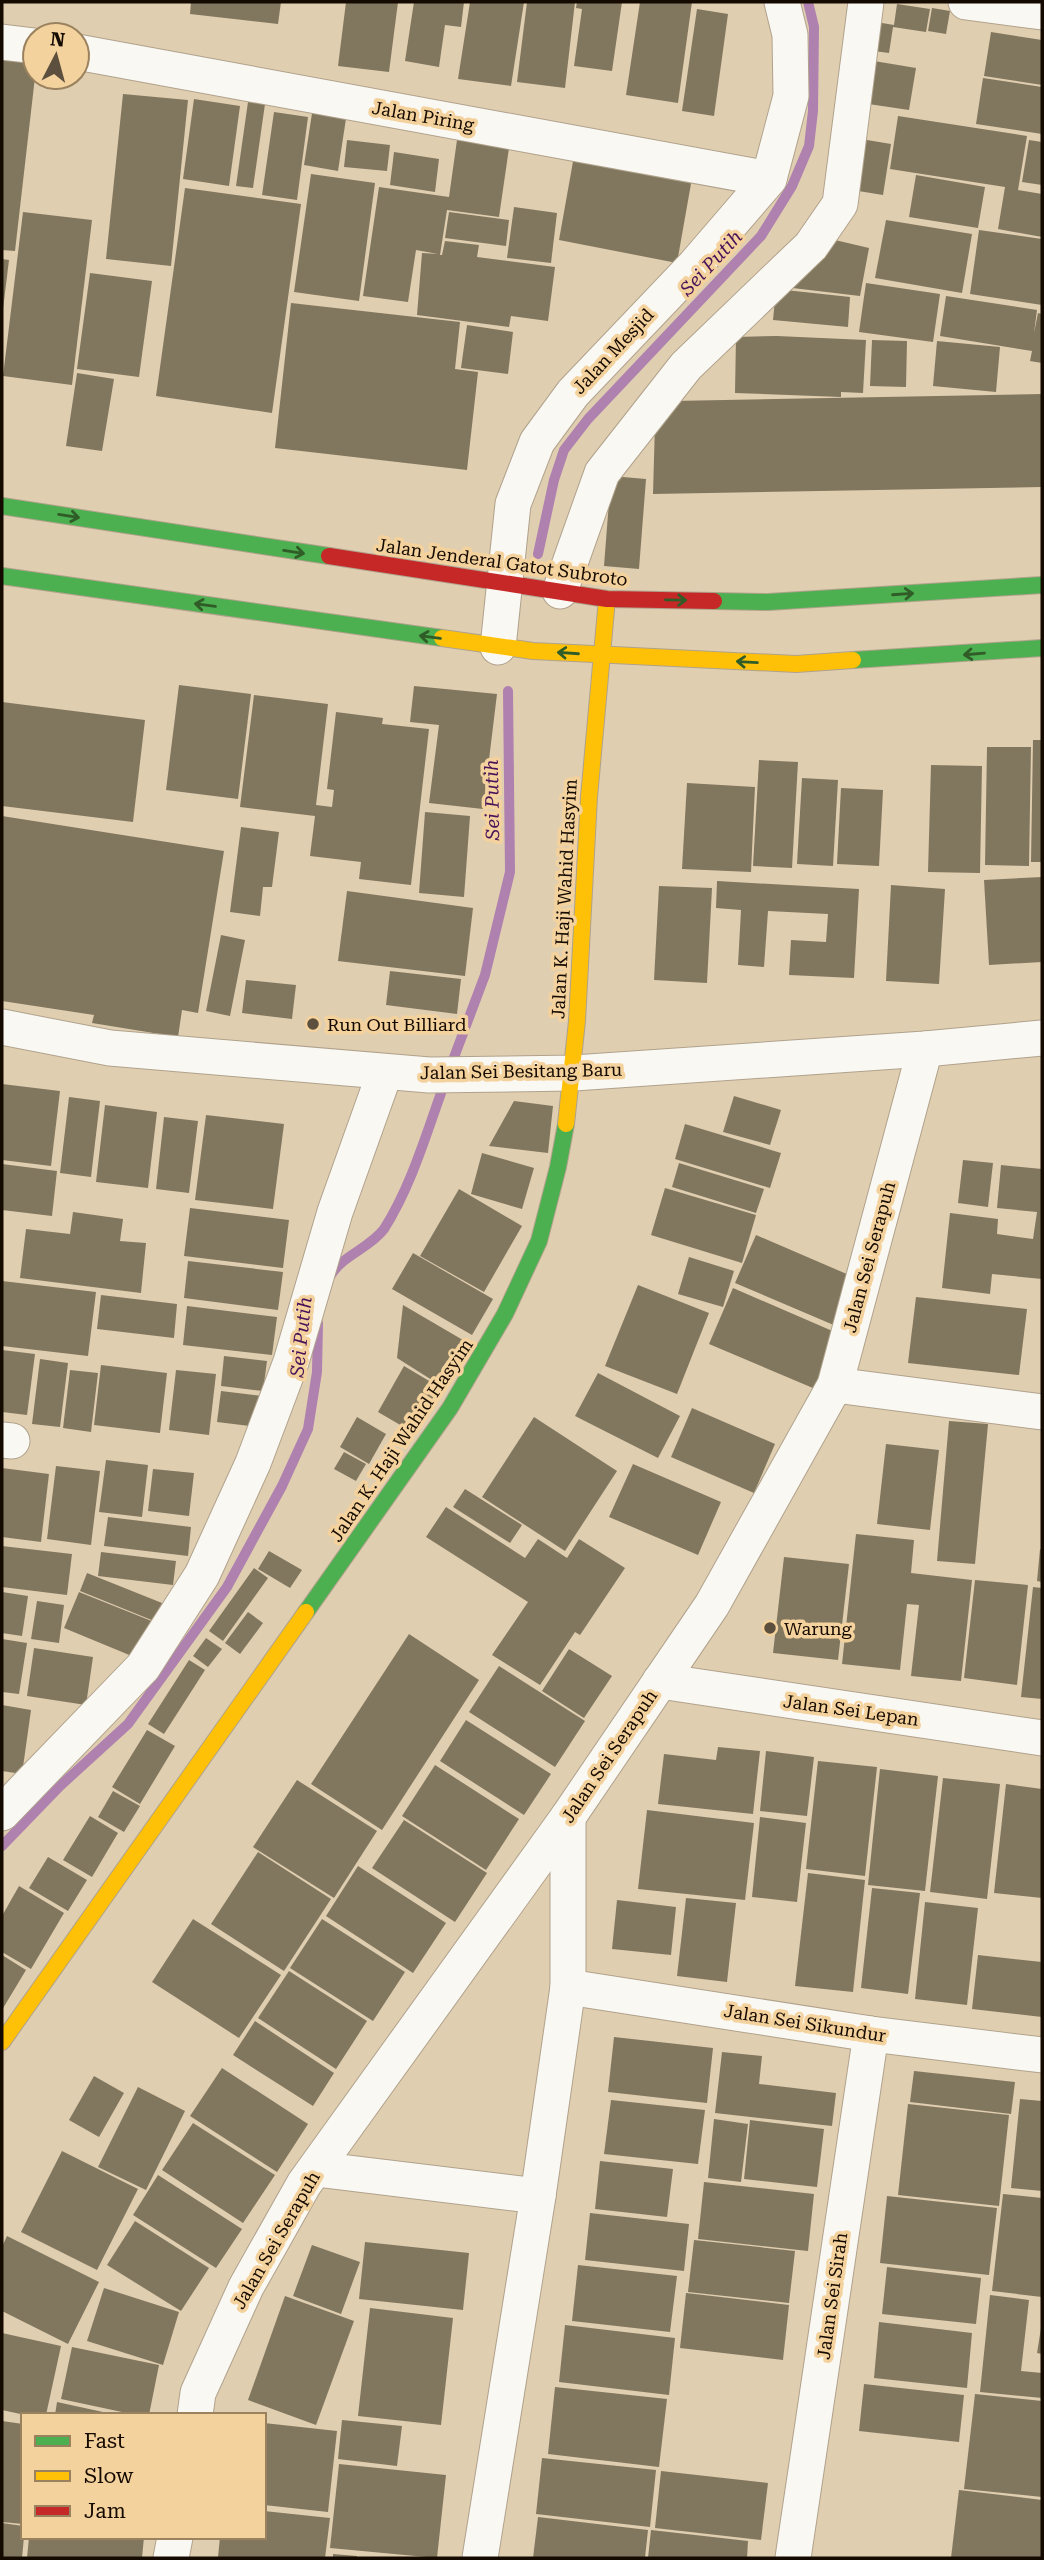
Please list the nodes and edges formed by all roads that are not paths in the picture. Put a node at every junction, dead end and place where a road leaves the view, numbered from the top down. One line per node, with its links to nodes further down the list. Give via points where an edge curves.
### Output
1 (782, 2): 8 (street, Jalan Mesjid, via 790,35 791,96)
2 (866, 2): 13 (street, via 840,204 811,246 686,366 602,473)
3 (966, 2): 4 (street)
4 (1042, 12)
5 (2, 42): 6 (street)
6 (21, 44)
7 (91, 55): 8 (street, Jalan Piring)
8 (769, 179): 11 (street, Jalan Mesjid, via 695,265 573,393 537,442 513,504)
9 (2, 506): 11 (main road, Jalan Jenderal Gatot Subroto, one-way to 11)
10 (2, 576): 15 (main road, one-way to 10)
11 (503, 584): 13 (main road, Jalan Jenderal Gatot Subroto); 15 (street, Jalan Mesjid)
12 (1042, 585): 14 (main road, Jalan Jenderal Gatot Subroto, one-way to 12, via 768,602)
13 (560, 591): 14 (main road, Jalan Jenderal Gatot Subroto)
14 (607, 598): 17 (main road, Jalan K. Haji Wahid Hasyim)
15 (498, 647): 17 (main road, one-way to 15)
16 (1042, 648): 17 (main road, one-way to 17, via 796,664)
17 (604, 656): 22 (main road, Jalan K. Haji Wahid Hasyim, via 589,775)
18 (2, 1027): 21 (street, Jalan Sei Besitang Baru, via 110,1048)
19 (1042, 1038): 20 (street, Jalan Sei Besitang Baru)
20 (925, 1049): 22 (street, Jalan Sei Besitang Baru); 23 (street, Jalan Sei Serapuh)
21 (385, 1072): 22 (street, Jalan Sei Besitang Baru); 27 (street, via 335,1212 291,1362 253,1463 202,1575 143,1667)
22 (574, 1073): 30 (main road, Jalan K. Haji Wahid Hasyim, via 547,1217 498,1330 450,1408)
23 (835, 1385): 24 (street); 25 (street, Jalan Sei Serapuh, via 712,1605)
24 (1042, 1412)
25 (660, 1681): 26 (street, Jalan Sei Lepan); 28 (street, Jalan Sei Serapuh)
26 (1042, 1738)
27 (2, 1813)
28 (568, 1817): 29 (street); 33 (street, Jalan Sei Serapuh)
29 (568, 1987): 31 (street, Jalan Sei Sikundur); 34 (street)
30 (4, 2032)
31 (871, 2034): 32 (street, Jalan Sei Sikundur); 39 (street, Jalan Sei Sirah)
32 (1042, 2055)
33 (316, 2169): 34 (street); 35 (street, Jalan Sei Serapuh, via 246,2287 198,2393)
34 (538, 2196): 38 (street)
35 (195, 2413)
36 (174, 2539): 37 (street)
37 (171, 2558)
38 (480, 2558)
39 (793, 2558)

